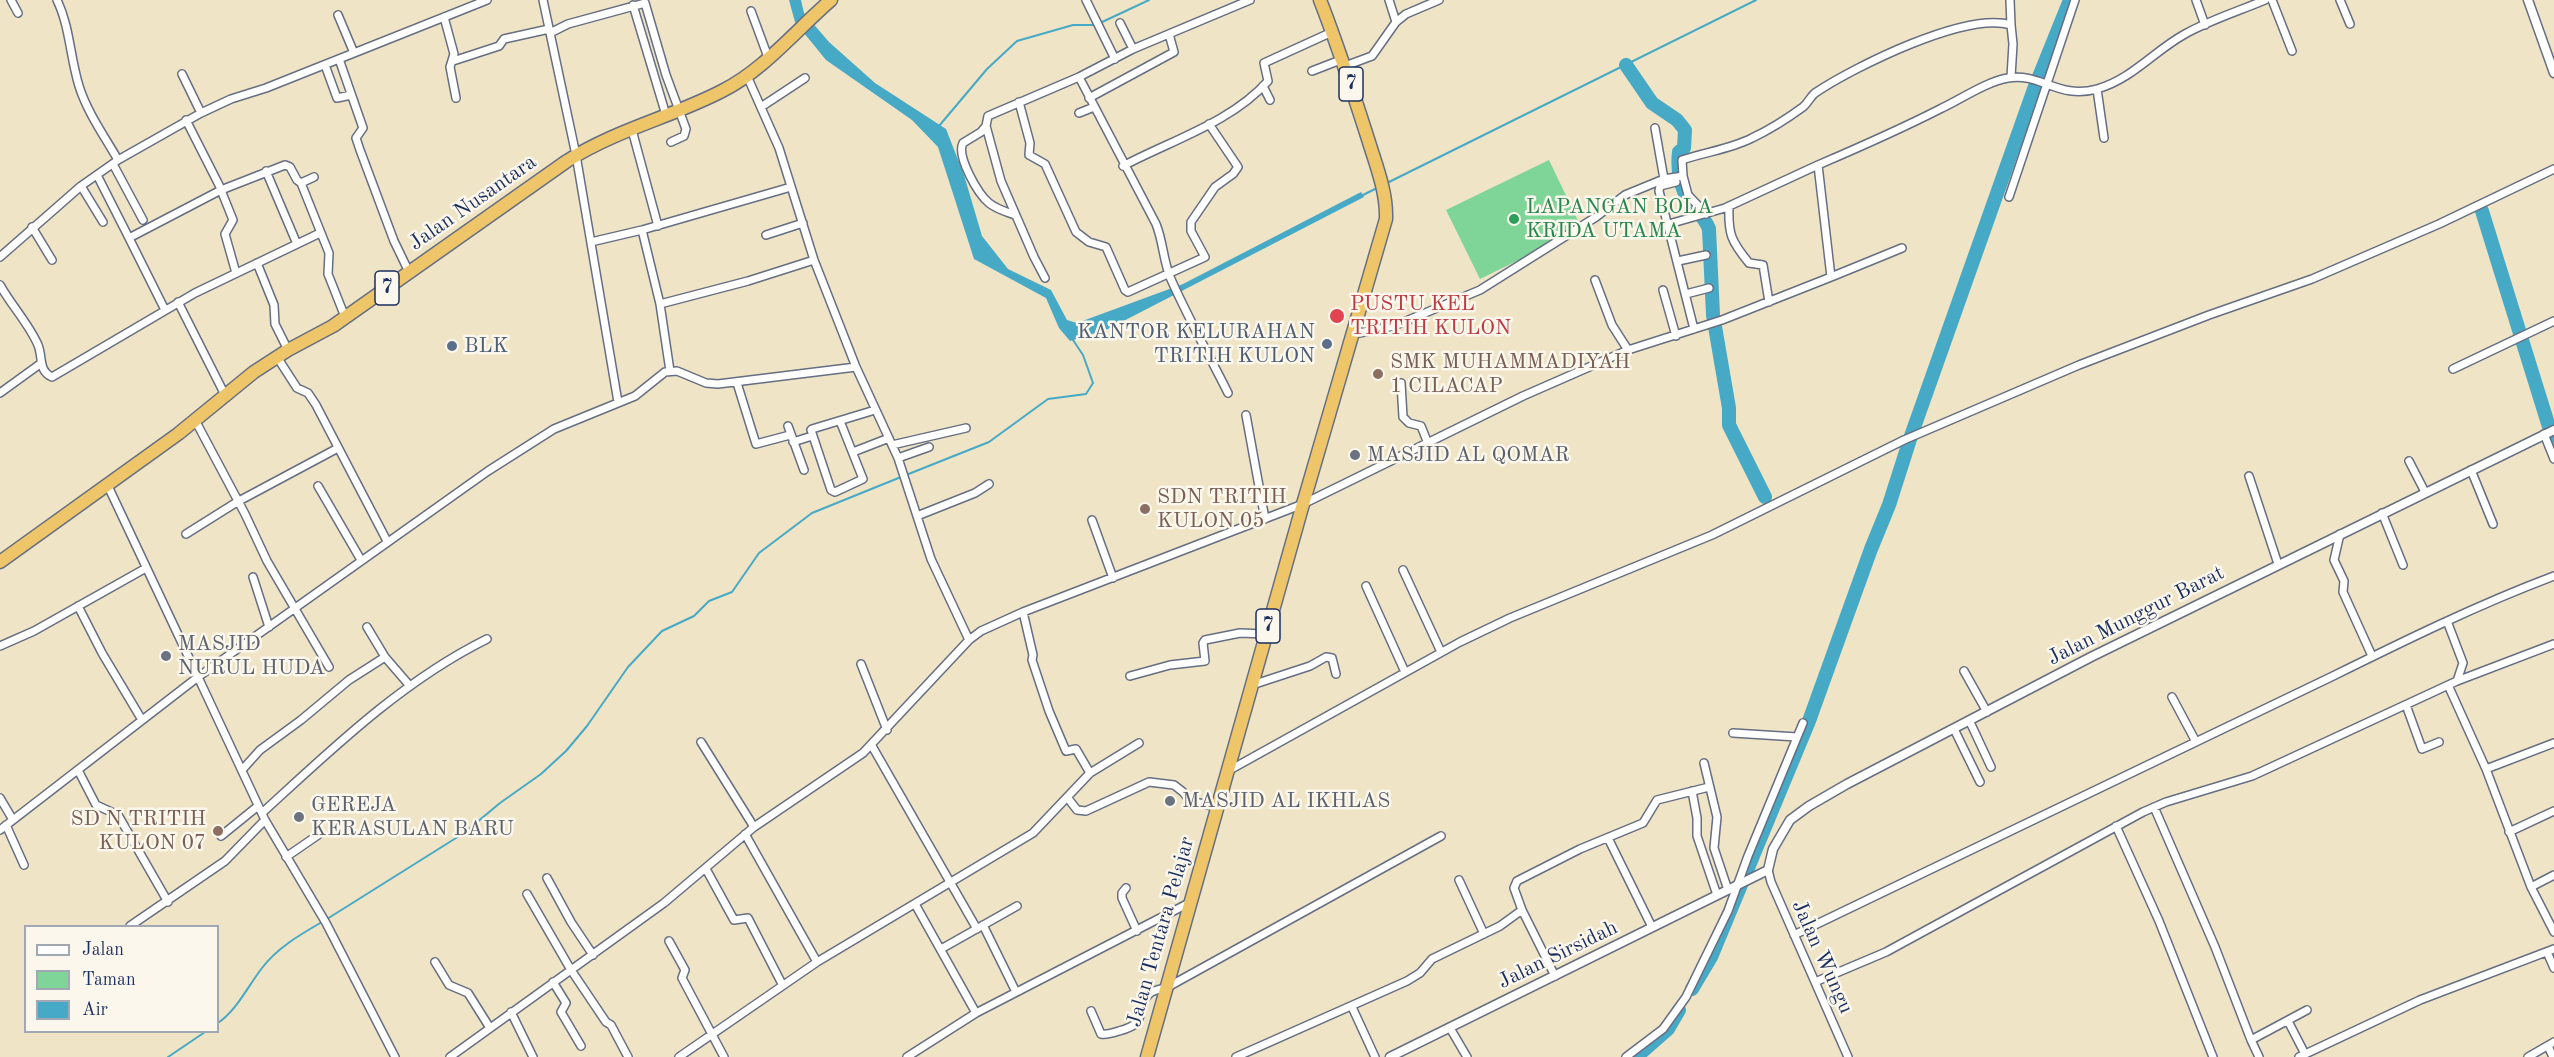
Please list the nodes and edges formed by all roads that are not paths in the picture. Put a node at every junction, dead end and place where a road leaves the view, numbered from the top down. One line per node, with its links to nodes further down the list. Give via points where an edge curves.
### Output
1 (11, 0): 20 (street)
2 (57, 0): 68 (street, via 79,87)
3 (488, 0): 22 (street)
4 (543, 0): 28 (street)
5 (831, 0): 34 (highway, Jalan Nusantara / 7)
6 (1086, 0): 36 (street)
7 (1250, 0): 30 (street)
8 (1320, 0): 29 (highway, 7)
9 (1389, 0): 24 (street)
10 (1439, 0): 24 (street)
11 (2010, 0): 26 (street)
12 (2075, 0): 47 (street)
13 (2196, 0): 27 (street)
14 (2265, 0): 27 (street)
15 (2272, 0): 32 (street)
16 (2340, 0): 25 (street)
17 (2528, 0): 42 (street)
18 (633, 5): 28 (street); 57 (street); 57 (street, via 646,5)
19 (751, 10): 34 (street)
20 (18, 13)
21 (338, 15): 33 (street)
22 (444, 17): 33 (street); 37 (street)
23 (1120, 22): 31 (street)
24 (1396, 22): 38 (street, via 1372,56)
25 (2350, 24)
26 (2011, 25): 45 (street); 75 (street, via 1992,21 1965,26 1868,64 1812,95 1805,106 1752,139 1682,160)
27 (2205, 25): 49 (street, via 2183,35 2129,75)
28 (549, 31): 37 (street, via 504,39 499,46); 67 (street)
29 (1332, 32): 38 (highway, 7); 48 (street, via 1264,63 1269,78)
30 (1169, 34): 31 (street); 52 (street, via 1174,52)
31 (1133, 50): 36 (street)
32 (2292, 51)
33 (354, 53): 35 (street)
34 (768, 57): 43 (highway, Jalan Nusantara / 7)
35 (339, 59): 39 (street); 50 (street)
36 (1115, 59): 44 (street)
37 (453, 61): 51 (street, via 450,67)
38 (1344, 63): 40 (street); 121 (highway, Jalan Tentara Pelajar / 7, via 1387,208 1384,233)
39 (325, 65): 50 (street, via 337,98); 59 (street)
40 (1312, 71)
41 (182, 74): 59 (street)
42 (2554, 74)
43 (747, 76): 55 (street); 57 (highway, Jalan Nusantara / 7)
44 (1078, 77): 52 (street); 54 (street)
45 (2011, 77): 47 (street); 69 (street)
46 (805, 78): 55 (street)
47 (2045, 85): 49 (street, via 2065,92); 81 (street)
48 (1263, 86): 53 (street); 61 (street)
49 (2097, 89): 65 (street)
50 (351, 95): 104 (street, via 363,130 356,138)
51 (456, 98)
52 (1089, 98): 56 (street)
53 (1270, 100)
54 (1019, 102): 62 (street, via 988,116); 106 (street, via 1030,143 1029,155 1045,164 1076,232 1089,242 1106,247 1125,291)
55 (761, 107): 79 (street)
56 (1094, 107): 58 (street); 70 (street)
57 (672, 112): 64 (highway, Jalan Nusantara / 7); 66 (street, via 686,131)
58 (1079, 112)
59 (201, 113): 60 (street)
60 (186, 120): 68 (street); 80 (street)
61 (1209, 124): 70 (street); 106 (street, via 1238,165 1237,171 1215,188 1191,222 1191,231 1205,257)
62 (986, 126): 83 (street, via 1001,181); 83 (street, via 963,143 961,153 982,196 993,207)
63 (1655, 128): 76 (street)
64 (632, 130): 67 (highway, Jalan Nusantara / 7); 89 (street)
65 (2104, 138)
66 (671, 142)
67 (576, 155): 95 (street); 104 (highway, Jalan Nusantara / 7)
68 (116, 162): 73 (street); 85 (street)
69 (1818, 165): 82 (street); 107 (street)
70 (1123, 166): 106 (street, via 1162,239)
71 (2554, 169): 191 (street, via 2312,279 2079,365 1904,440 1712,535 1510,618)
72 (266, 171): 77 (street, via 288,165); 80 (street); 96 (street)
73 (98, 175): 78 (street); 94 (street)
74 (314, 177): 77 (street)
75 (1679, 178): 76 (street); 84 (street); 88 (street, via 1659,187)
76 (1664, 179): 121 (street, via 1624,195 1596,218 1480,290 1394,326)
77 (301, 183): 92 (street)
78 (81, 186): 86 (street); 90 (street)
79 (791, 188): 87 (street); 89 (street)
80 (221, 190): 94 (street); 105 (street, via 233,220 225,234)
81 (2009, 197)
82 (1729, 206): 84 (street); 115 (street, via 1728,230 1749,263 1763,265)
83 (1016, 214): 108 (street)
84 (1705, 214): 88 (street)
85 (143, 220)
86 (103, 222)
87 (803, 223): 93 (street); 101 (street)
88 (1669, 224): 102 (street)
89 (658, 226): 91 (street)
90 (32, 227): 99 (street); 100 (street)
91 (642, 230): 95 (street); 116 (street)
92 (320, 233): 96 (street); 118 (street, via 330,259 328,274)
93 (766, 236)
94 (129, 238): 117 (street)
95 (591, 242): 135 (street)
96 (297, 244): 103 (street)
97 (1902, 248): 107 (street)
98 (1706, 255): 102 (street)
99 (0, 258)
100 (52, 260)
101 (814, 260): 116 (street); 127 (street)
102 (1678, 261): 113 (street)
103 (257, 263): 105 (street); 123 (street, via 274,305 275,324)
104 (409, 272): 118 (highway, Jalan Nusantara / 7)
105 (237, 273): 114 (street)
106 (1170, 275): 133 (street)
107 (1831, 277): 115 (street)
108 (1045, 278)
109 (1595, 280): 124 (street, via 1612,325)
110 (0, 285): 126 (street, via 38,345)
111 (1709, 288): 113 (street)
112 (1663, 291): 122 (street)
113 (1686, 294): 120 (street)
114 (178, 302): 117 (street); 134 (street)
115 (1770, 302): 120 (street)
116 (660, 304): 129 (street)
117 (165, 310): 126 (street, via 52,377)
118 (345, 317): 123 (highway, Jalan Nusantara / 7)
119 (2554, 321): 128 (street)
120 (1694, 329): 122 (street)
121 (1354, 334): 161 (highway, Jalan Tentara Pelajar / 7)
122 (1676, 336): 124 (street)
123 (288, 350): 125 (highway, Jalan Nusantara / 7)
124 (1628, 350): 146 (street)
125 (277, 357): 134 (highway, Jalan Nusantara / 7); 148 (street, via 297,388 310,395)
126 (40, 364): 132 (street)
127 (856, 367): 130 (street); 136 (street)
128 (2453, 369)
129 (669, 371): 130 (street, via 706,383); 135 (street, via 635,396)
130 (737, 383): 144 (street, via 756,444)
131 (1401, 383): 146 (street, via 1403,417 1421,426)
132 (0, 393)
133 (1227, 393)
134 (225, 395): 138 (highway, Jalan Nusantara / 7)
135 (618, 402): 169 (street, via 554,429)
136 (875, 410): 139 (street); 145 (street)
137 (1246, 415): 164 (street)
138 (195, 420): 156 (highway, Jalan Nusantara / 7); 160 (street)
139 (840, 421): 143 (street, via 812,429); 149 (street)
140 (788, 426): 144 (street)
141 (966, 428): 145 (street)
142 (2548, 432): 151 (street); 154 (street, Jalan Munggur Barat)
143 (812, 436): 144 (street); 149 (street, via 832,491 863,479)
144 (792, 438): 153 (street)
145 (891, 441): 149 (street); 150 (street)
146 (1427, 441): 161 (street)
147 (929, 447): 150 (street)
148 (338, 448): 160 (street); 169 (street)
149 (853, 452)
150 (898, 458): 163 (street)
151 (2554, 459)
152 (2409, 461): 159 (street)
153 (804, 470)
154 (2471, 470): 159 (street, Jalan Munggur Barat); 166 (street)
155 (2249, 476): 172 (street)
156 (107, 484): 171 (highway, Jalan Nusantara / 7); 174 (street)
157 (988, 484): 163 (street)
158 (318, 486): 170 (street)
159 (2425, 492): 162 (street, Jalan Munggur Barat)
160 (237, 502): 167 (street); 181 (street)
161 (1303, 504): 164 (street); 186 (highway, Jalan Tentara Pelajar / 7)
162 (2382, 513): 168 (street, Jalan Munggur Barat); 173 (street)
163 (917, 516): 188 (street, via 931,559)
164 (1264, 519): 178 (street)
165 (1092, 520): 178 (street)
166 (2493, 524)
167 (186, 534)
168 (2340, 534): 172 (street, Jalan Munggur Barat); 192 (street, via 2334,560)
169 (387, 541): 170 (street)
170 (361, 560): 181 (street)
171 (0, 562)
172 (2278, 564): 207 (street, Jalan Munggur Barat)
173 (2403, 565)
174 (146, 568): 180 (street); 200 (street)
175 (1403, 570): 191 (street)
176 (2554, 576): 183 (street)
177 (253, 577): 184 (street)
178 (1113, 578): 182 (street)
179 (1366, 586): 196 (street)
180 (78, 606): 190 (street); 208 (street)
181 (295, 609): 184 (street); 195 (street)
182 (1023, 612): 188 (street); 227 (street, via 1032,660 1049,711 1066,751 1076,749)
183 (2447, 621): 192 (street); 201 (street, via 2463,665)
184 (269, 627): 200 (street)
185 (367, 627): 193 (street)
186 (1266, 634): 199 (street, via 1240,633 1205,640 1205,661); 204 (highway, Jalan Tentara Pelajar / 7)
187 (487, 639): 203 (street, via 455,654)
188 (969, 640): 212 (street)
189 (2554, 644): 201 (street)
190 (0, 646)
191 (1441, 652): 196 (street)
192 (2372, 656): 215 (street)
193 (385, 657): 203 (street); 225 (street, via 349,680 260,750)
194 (861, 664): 212 (street)
195 (329, 667)
196 (1405, 672): 226 (street)
197 (1964, 672): 207 (street)
198 (1336, 674): 204 (street, via 1335,664 1326,657)
199 (1130, 676)
200 (198, 677): 208 (street); 225 (street)
201 (2457, 681): 202 (street)
202 (2448, 685): 206 (street); 223 (street)
203 (410, 686): 236 (street)
204 (1252, 686): 226 (highway, Jalan Tentara Pelajar / 7)
205 (2172, 697): 215 (street)
206 (2406, 705): 217 (street, via 2422,749); 234 (street, via 2252,776)
207 (1988, 712): 209 (street, Jalan Munggur Barat)
208 (142, 720): 224 (street)
209 (1970, 722): 211 (street, Jalan Munggur Barat); 222 (street)
210 (1803, 723): 214 (street)
211 (1954, 729): 228 (street); 250 (street, Jalan Munggur Barat, via 1864,774 1798,813 1781,832)
212 (887, 730): 220 (street)
213 (1733, 733): 214 (street)
214 (1797, 737): 255 (street)
215 (2195, 740): 272 (street)
216 (701, 742): 239 (street)
217 (2439, 742)
218 (1139, 743): 227 (street)
219 (2554, 743): 223 (street)
220 (872, 746): 239 (street); 254 (street)
221 (1704, 763): 229 (street)
222 (1991, 767)
223 (2486, 769): 241 (street)
224 (78, 770): 237 (street); 261 (street, via 96,805 118,815)
225 (242, 770): 236 (street)
226 (1228, 771): 233 (highway, Jalan Tentara Pelajar / 7)
227 (1090, 773): 231 (street)
228 (1980, 782)
229 (1709, 787): 230 (street); 258 (street, via 1717,821 1714,848)
230 (1692, 791): 246 (street, via 1657,800 1645,822); 260 (street, via 1696,836)
231 (1067, 797): 233 (street, via 1077,810 1086,811 1149,782 1174,785 1190,801); 254 (street, via 1033,833)
232 (0, 798): 237 (street)
233 (1217, 807): 262 (highway, Jalan Tentara Pelajar / 7)
234 (2154, 807): 238 (street); 296 (street)
235 (2554, 811): 241 (street)
236 (262, 813): 243 (street); 247 (street); 261 (street, via 225,861)
237 (13, 820): 240 (street)
238 (2116, 826): 283 (street, via 1886,952); 315 (street)
239 (754, 827): 242 (street)
240 (3, 828): 248 (street)
241 (2509, 832): 256 (street)
242 (745, 834): 249 (street); 278 (street)
243 (221, 836)
244 (318, 836): 247 (street)
245 (1442, 836): 285 (street)
246 (1608, 838): 265 (street, via 1515,883); 268 (street)
247 (286, 857): 301 (street, via 324,920)
248 (24, 865)
249 (706, 869): 276 (street); 284 (street, via 734,920 748,918)
250 (1768, 870): 255 (street, Jalan Sirsidah); 272 (street, Jalan Wungu)
251 (2554, 875): 256 (street)
252 (546, 878): 276 (street)
253 (1459, 880): 271 (street)
254 (950, 884): 263 (street); 267 (street)
255 (1739, 884): 258 (street, Jalan Sirsidah); 313 (street, via 1686,997 1663,1029)
256 (2531, 887): 270 (street)
257 (1126, 888): 269 (street, via 1122,898)
258 (1728, 890): 260 (street, Jalan Sirsidah)
259 (527, 894): 280 (street)
260 (1717, 896): 268 (street, Jalan Sirsidah)
261 (168, 902): 266 (street)
262 (1191, 902): 269 (street); 285 (highway, Jalan Tentara Pelajar / 7)
263 (915, 904): 274 (street); 278 (street)
264 (1017, 906): 267 (street)
265 (1522, 910): 271 (street); 281 (street)
266 (139, 924)
267 (980, 927): 274 (street); 286 (street)
268 (1652, 927): 281 (street, Jalan Sirsidah)
269 (1137, 931): 286 (street)
270 (2554, 932)
271 (1485, 934): 287 (street, via 1432,959 1407,981)
272 (1794, 934): 283 (street, Jalan Wungu)
273 (669, 941): 295 (street, via 685,970 682,978)
274 (941, 949): 291 (street)
275 (2551, 950): 279 (street); 299 (street, via 2420,1000)
276 (593, 955): 280 (street)
277 (435, 962): 293 (street, via 449,985 468,993)
278 (817, 962): 284 (street)
279 (2554, 968)
280 (571, 970): 282 (street); 304 (street, via 611,1025)
281 (1555, 976): 294 (street, Jalan Sirsidah)
282 (553, 982): 290 (street); 298 (street, via 566,1003 561,1012)
283 (1815, 982): 314 (street, Jalan Wungu)
284 (782, 984): 295 (street)
285 (1166, 988): 289 (street, via 1148,995 1134,1027 1101,1034); 308 (highway, Jalan Tentara Pelajar / 7)
286 (1016, 992): 291 (street)
287 (1352, 1007): 309 (street); 310 (street)
288 (2307, 1010): 292 (street)
289 (1090, 1011)
290 (511, 1012): 293 (street); 303 (street)
291 (976, 1013): 307 (street)
292 (2288, 1022): 296 (street); 300 (street)
293 (490, 1028): 302 (street)
294 (1450, 1028): 311 (street, Jalan Sirsidah); 312 (street)
295 (711, 1034): 305 (street); 306 (street)
296 (2251, 1040): 316 (street)
297 (2551, 1044): 318 (street); 319 (street)
298 (581, 1046)
299 (2316, 1049): 300 (street); 317 (street)
300 (2302, 1056)
301 (395, 1057)
302 (450, 1057)
303 (533, 1057)
304 (628, 1057)
305 (679, 1057)
306 (724, 1057)
307 (907, 1057)
308 (1147, 1057)
309 (1236, 1057)
310 (1375, 1057)
311 (1390, 1057)
312 (1467, 1057)
313 (1626, 1057)
314 (1848, 1057)
315 (2213, 1057)
316 (2259, 1057)
317 (2319, 1057)
318 (2528, 1057)
319 (2553, 1057)

